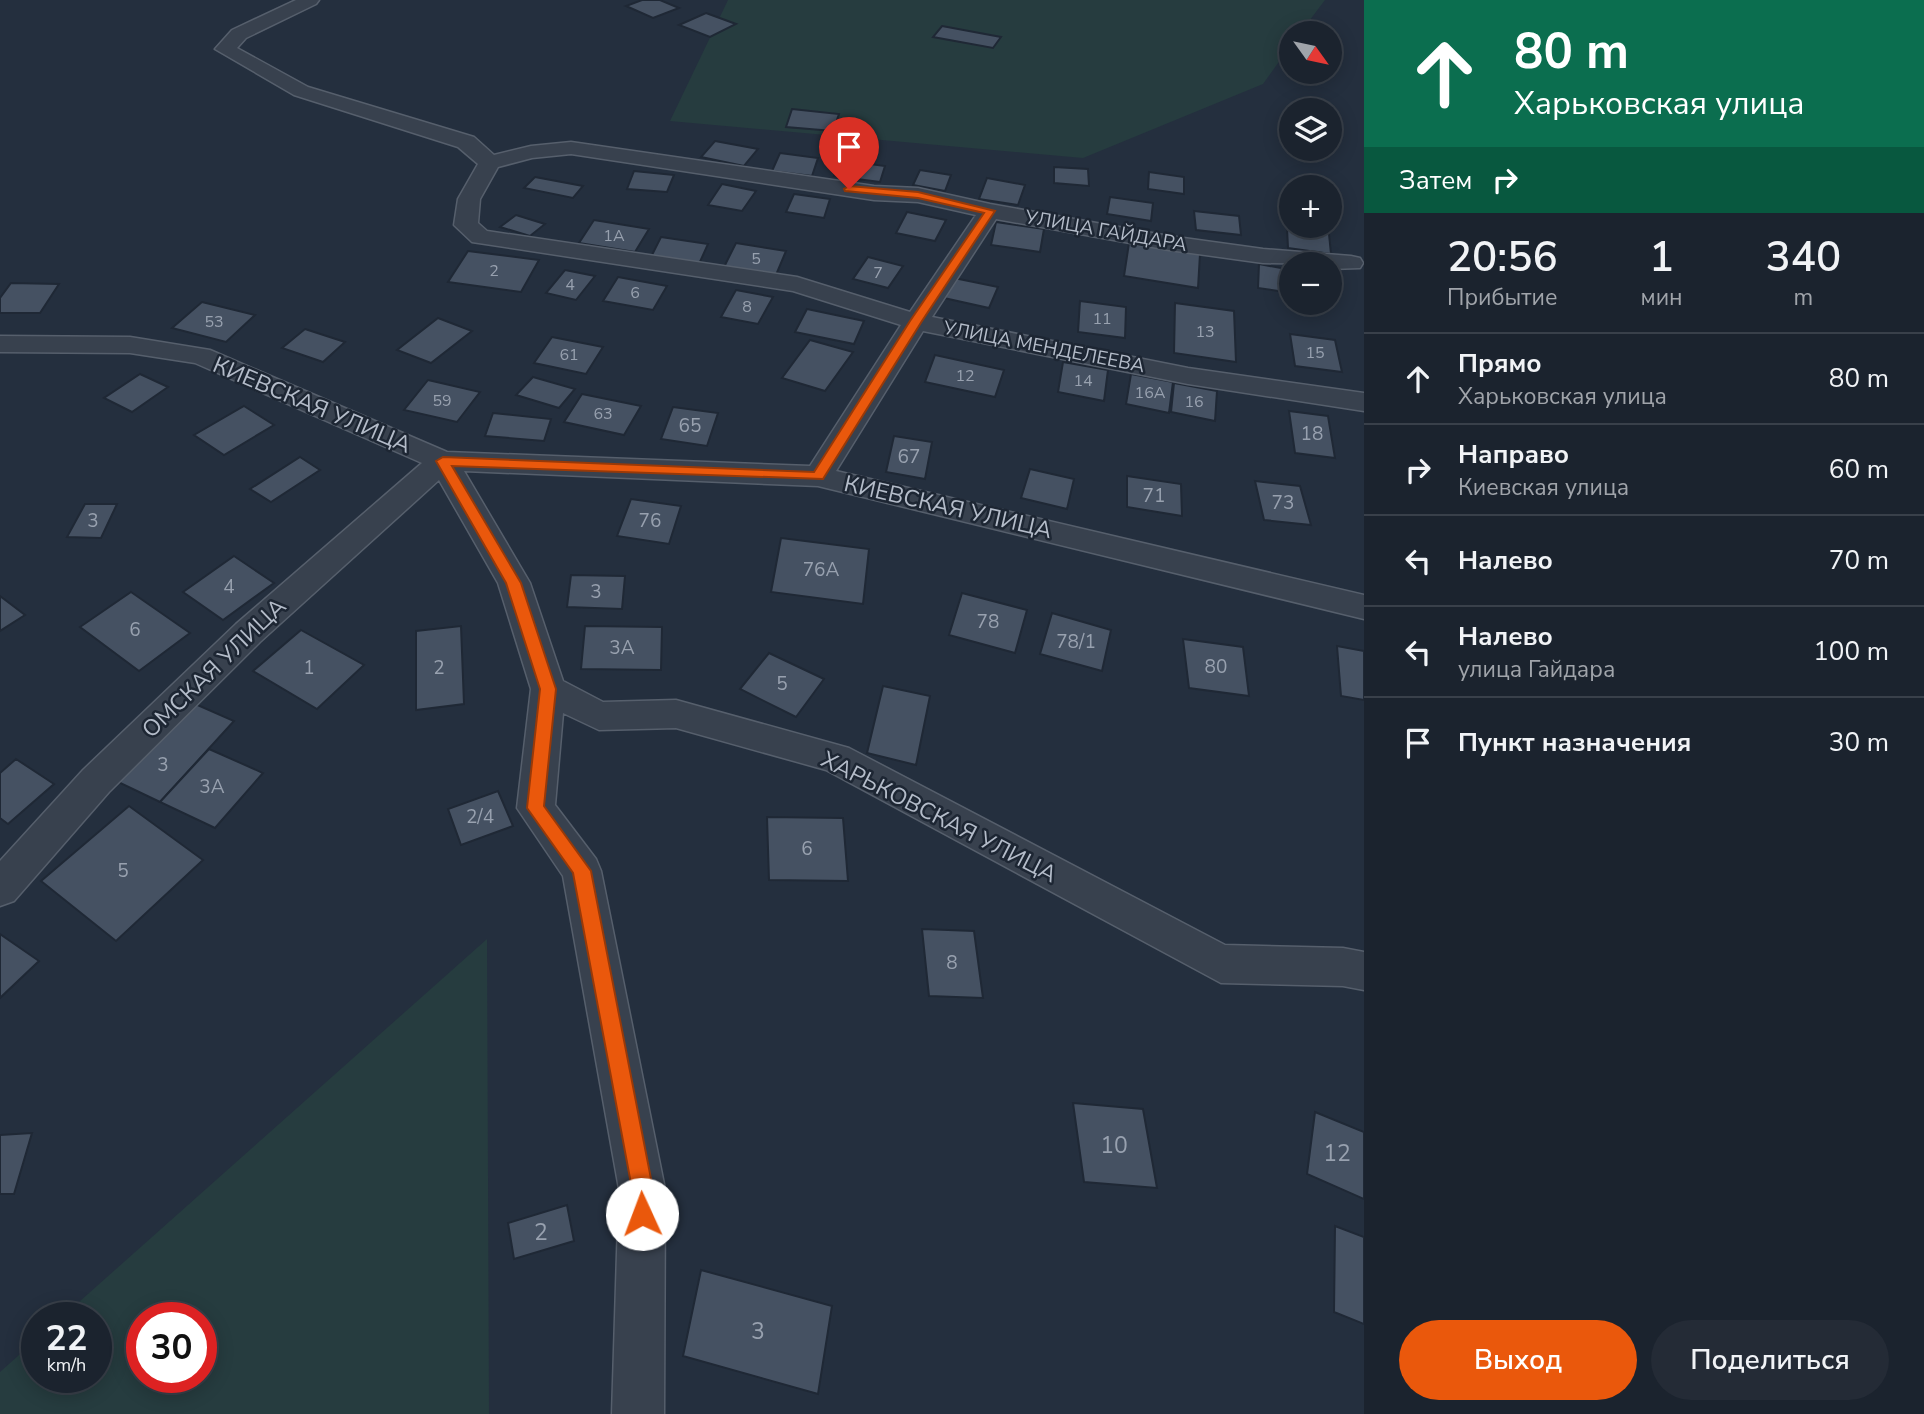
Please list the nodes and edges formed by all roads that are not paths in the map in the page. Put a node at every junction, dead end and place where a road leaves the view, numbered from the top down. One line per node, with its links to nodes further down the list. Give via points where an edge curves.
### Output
1 (310, 0): 2 (street, via 239,34 225,48 302,91 466,142)
2 (490, 163): 3 (street, УЛИЦА ГАЙДАРА, via 572,148 874,193 918,195); 5 (street, УЛИЦА МЕНДЕЛЕЕВА, via 469,199 466,225 480,237 797,284)
3 (990, 211): 4 (street, УЛИЦА ГАЙДАРА, via 1169,243); 5 (street)
4 (1351, 263)
5 (916, 321): 7 (street, УЛИЦА МЕНДЕЛЕЕВА, via 1188,376); 9 (street)
6 (0, 344): 8 (street, КИЕВСКАЯ УЛИЦА, via 130,345 201,356)
7 (1364, 402)
8 (443, 461): 9 (street, КИЕВСКАЯ УЛИЦА); 11 (street, via 514,583); 12 (street, ОМСКАЯ УЛИЦА, via 248,633 96,782)
9 (818, 476): 10 (street, КИЕВСКАЯ УЛИЦА)
10 (1364, 607)
11 (548, 689): 13 (street, ХАРЬКОВСКАЯ УЛИЦА, via 599,716 676,715 836,758 1221,964); 14 (street, via 536,808 582,871 642,1189)
12 (0, 889)
13 (1364, 971)
14 (638, 1414)

